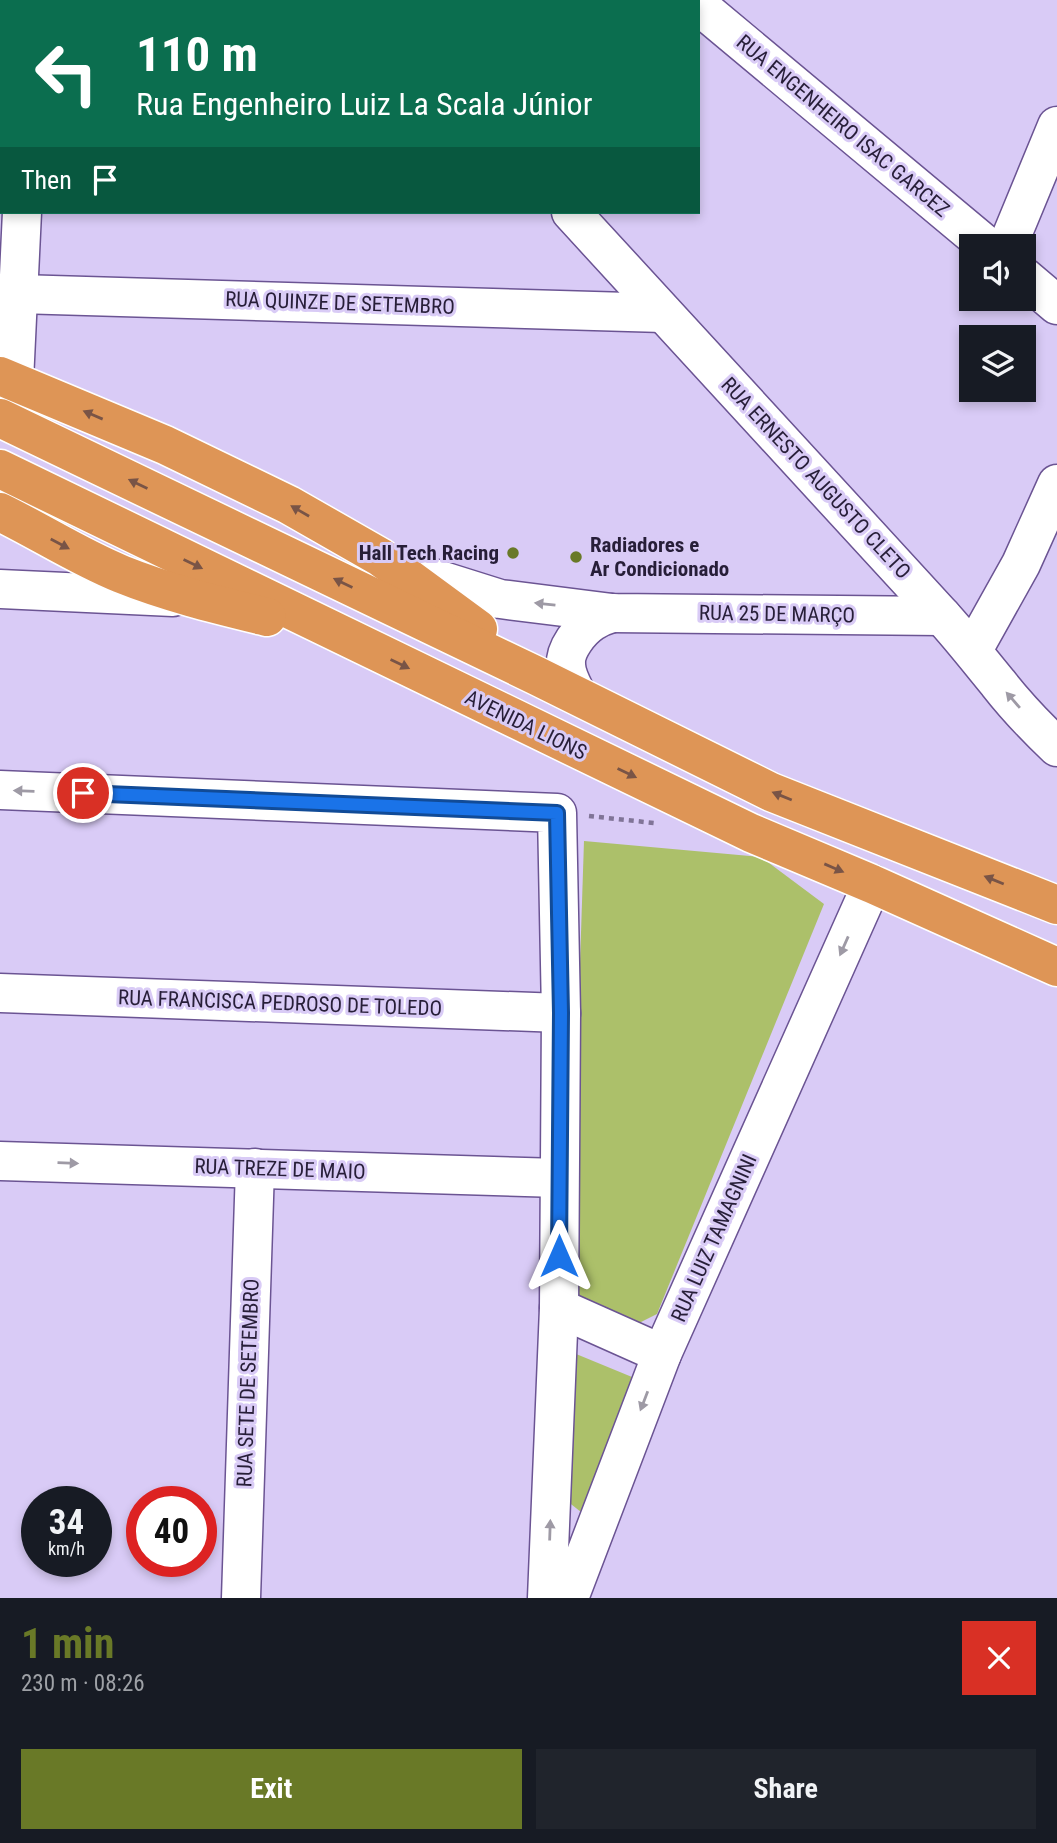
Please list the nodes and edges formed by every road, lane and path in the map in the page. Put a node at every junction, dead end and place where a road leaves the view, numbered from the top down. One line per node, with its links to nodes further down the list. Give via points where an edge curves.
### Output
1 (700, 6): 5 (street, RUA ENGENHEIRO ISAC GARCEZ)
2 (1057, 126): 6 (street)
3 (22, 214): 8 (street)
4 (573, 214): 10 (street, RUA ERNESTO AUGUSTO CLETO)
5 (972, 234)
6 (1012, 234)
7 (1036, 287): 9 (street)
8 (18, 294): 10 (street, RUA QUINZE DE SETEMBRO); 11 (street)
9 (1057, 305)
10 (663, 313): 20 (street, RUA ERNESTO AUGUSTO CLETO)
11 (7, 378): 16 (highway, one-way to 11, via 165,445)
12 (0, 418): 23 (highway, one-way to 12)
13 (0, 469): 21 (highway, AVENIDA LIONS, one-way to 21)
14 (1057, 484): 22 (street, via 1021,564)
15 (0, 512): 18 (highway, one-way to 18, via 90,560)
16 (380, 557): 19 (street, RUA 25 DE MARÇO, one-way to 16, via 500,599); 23 (highway)
17 (0, 589): 18 (street)
18 (189, 598): 21 (highway)
19 (612, 612): 20 (street, RUA 25 DE MARÇO); 24 (street, via 586,626 565,659)
20 (942, 616): 22 (street, RUA ERNESTO AUGUSTO CLETO)
21 (339, 635): 27 (highway, AVENIDA LIONS, one-way to 27, via 751,833)
22 (972, 650): 25 (street, RUA ERNESTO AUGUSTO CLETO, one-way to 22)
23 (537, 676): 24 (highway)
24 (577, 695): 28 (highway, one-way to 24, via 771,792)
25 (1057, 747)
26 (0, 790): 31 (street, one-way to 26, via 557,813)
27 (872, 884): 29 (highway, AVENIDA LIONS); 36 (street, RUA LUIZ TAMAGNINI, one-way to 36)
28 (1057, 905)
29 (1057, 967)
30 (0, 993): 31 (street, RUA FRANCISCA PEDROSO DE TOLEDO)
31 (561, 1013): 34 (street)
32 (0, 1161): 33 (street, RUA TREZE DE MAIO, one-way to 33)
33 (255, 1168): 34 (street, RUA TREZE DE MAIO); 37 (street, RUA SETE DE SETEMBRO)
34 (559, 1178): 35 (street)
35 (559, 1308): 36 (street); 38 (street, one-way to 35)
36 (662, 1354): 39 (street, RUA LUIZ TAMAGNINI, one-way to 39)
37 (241, 1598)
38 (547, 1598)
39 (569, 1598)

